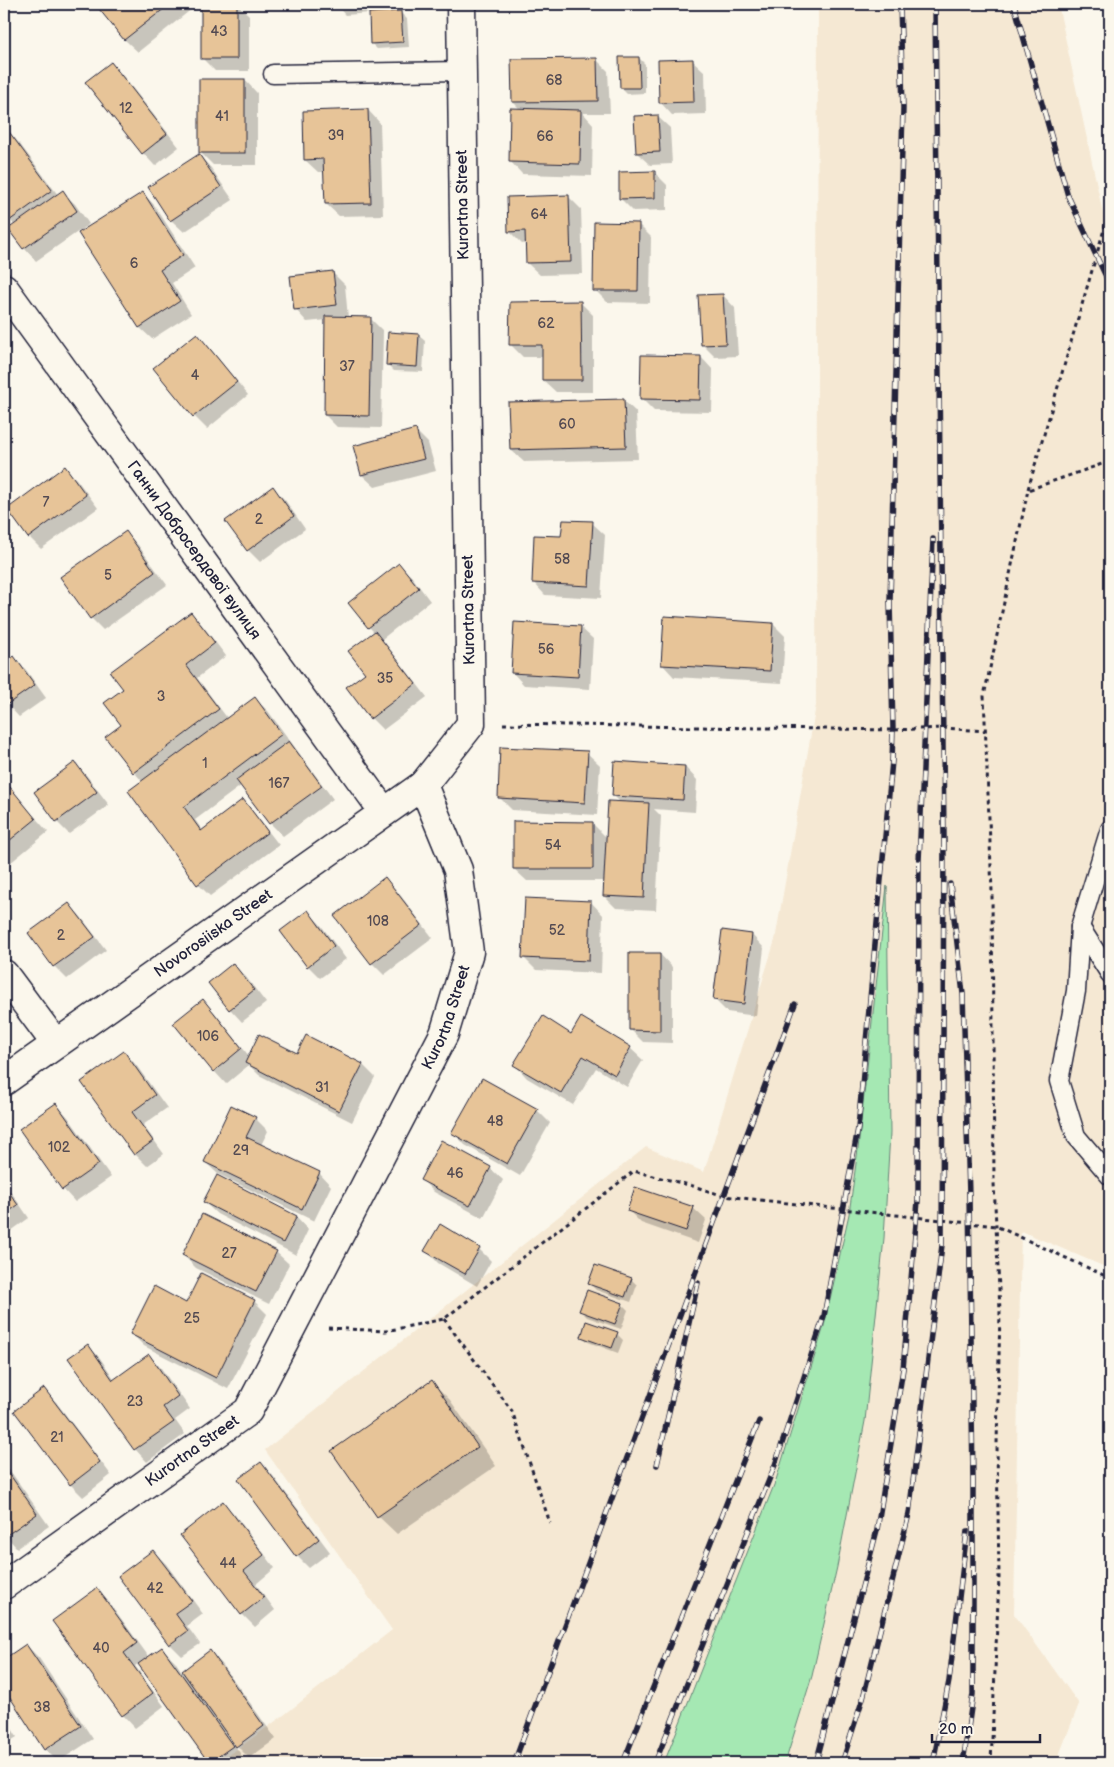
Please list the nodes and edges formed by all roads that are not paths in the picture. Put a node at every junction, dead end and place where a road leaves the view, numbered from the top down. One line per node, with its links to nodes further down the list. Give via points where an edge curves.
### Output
1 (462, 4): 2 (street, Kurortna Street)
2 (461, 71): 3 (lane); 5 (street, Kurortna Street, via 471,724)
3 (273, 74)
4 (4, 288): 6 (street, Ганни Добросердової вулиця)
5 (423, 785): 6 (street, Novorosiiska Street); 14 (street, Kurortna Street, via 458,870 469,952 444,1034 248,1411)
6 (384, 812): 11 (street, Novorosiiska Street)
7 (1110, 829): 8 (lane)
8 (1080, 927): 10 (lane); 13 (lane, via 1076,991 1059,1081 1076,1136)
9 (4, 974): 11 (street)
10 (1110, 974)
11 (56, 1044): 12 (street, Novorosiiska Street)
12 (4, 1081)
13 (1110, 1176)
14 (4, 1585)

